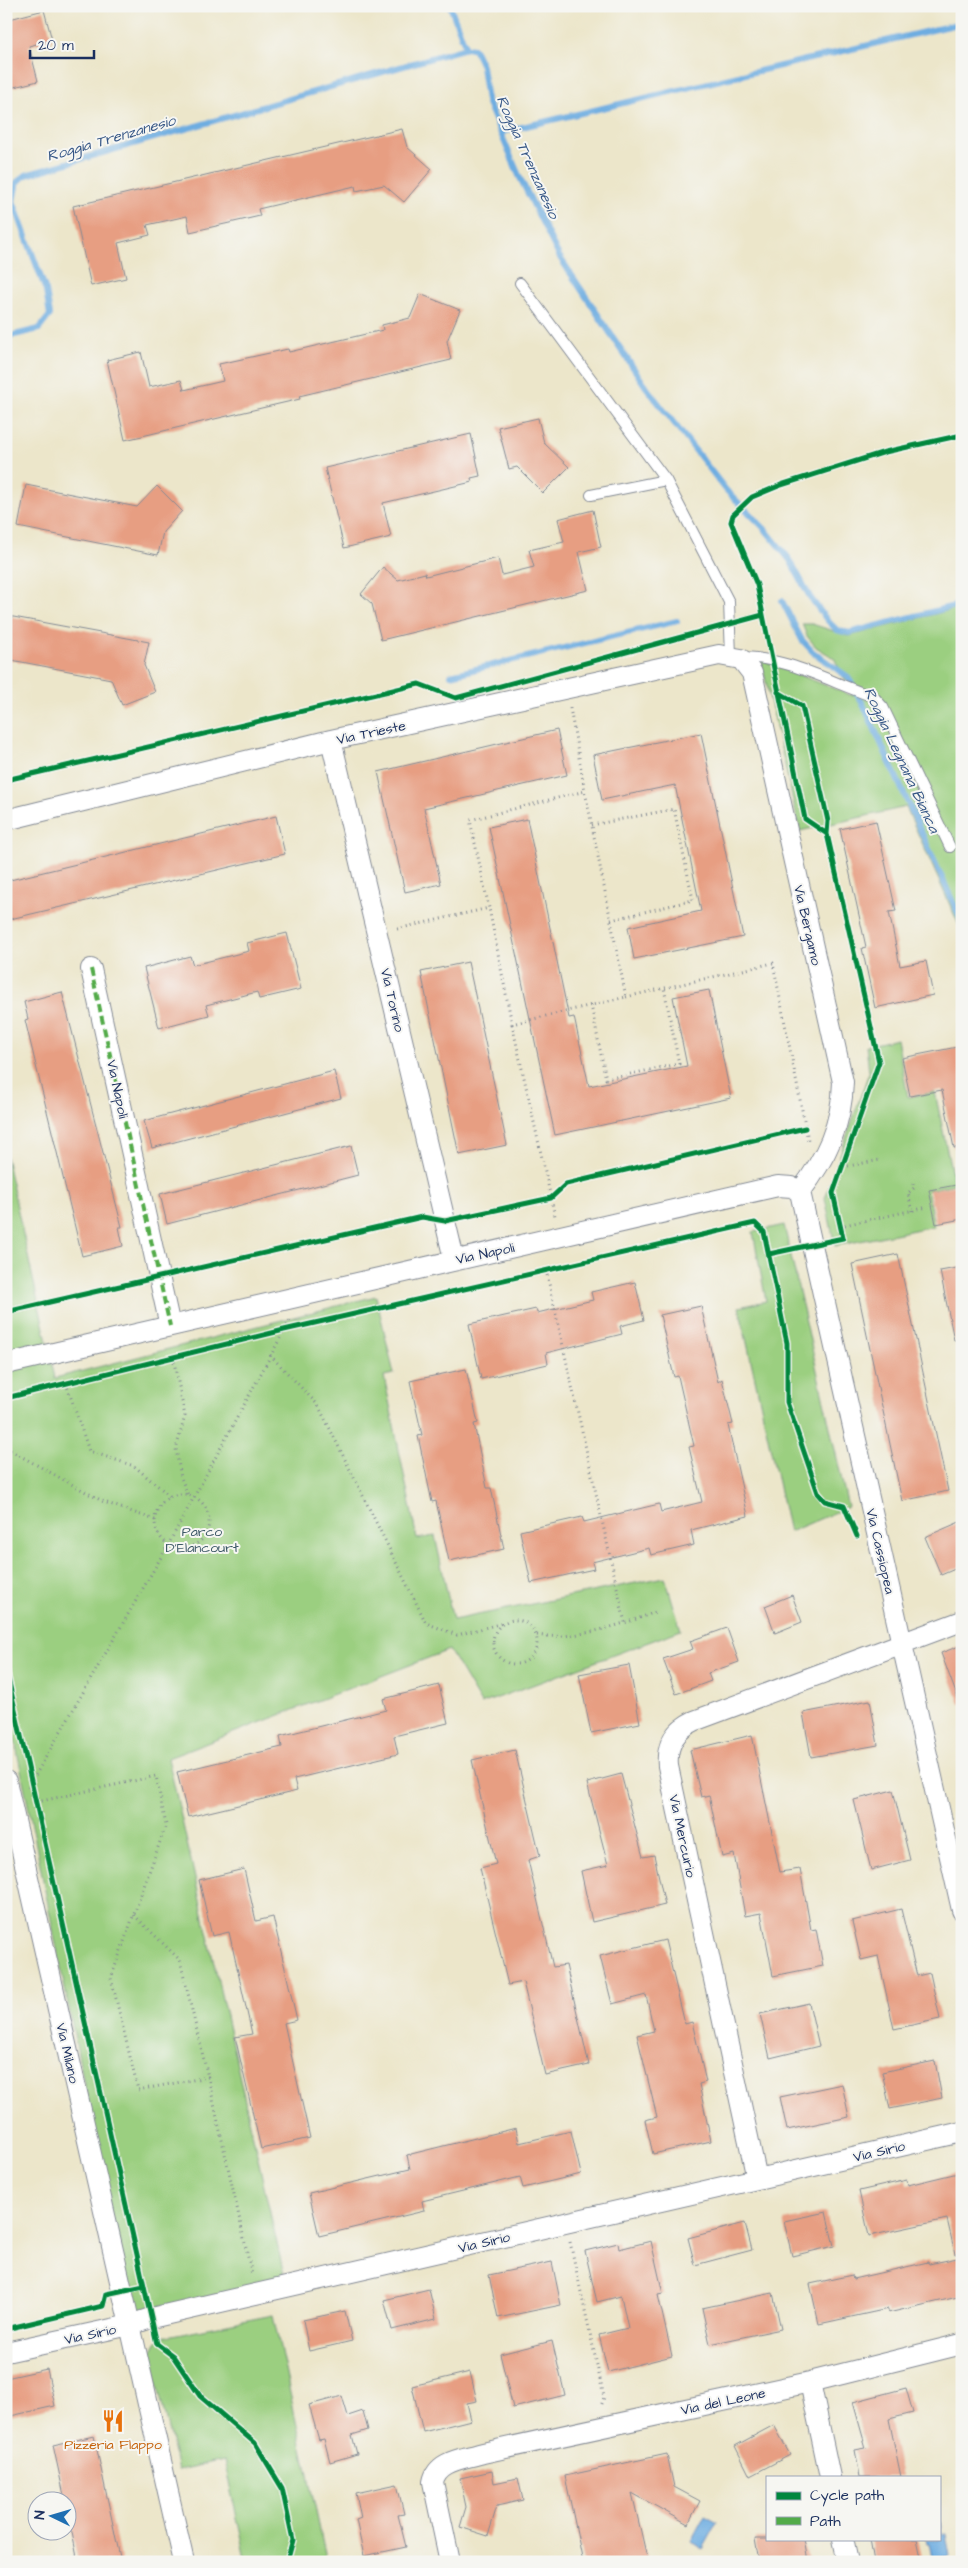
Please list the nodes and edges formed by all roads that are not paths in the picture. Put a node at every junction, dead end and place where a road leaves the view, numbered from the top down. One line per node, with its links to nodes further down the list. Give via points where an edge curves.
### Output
1 (520, 283): 2 (lane)
2 (666, 480): 3 (lane); 4 (lane, via 729,602)
3 (590, 495)
4 (734, 656): 5 (street, Via Trieste, via 719,655); 7 (lane, via 780,661 874,697 883,707); 9 (street, Via Bergamo, via 746,663 752,673 843,1082 840,1115 833,1138 819,1167)
5 (331, 740): 6 (street, Via Trieste); 10 (street, Via Torino)
6 (6, 820)
7 (950, 847)
8 (91, 969): 11 (street, Via Napoli)
9 (800, 1192): 10 (street, Via Napoli, via 788,1186 778,1186); 14 (street, Via Cassiopea)
10 (454, 1259): 11 (street, Via Napoli)
11 (170, 1326): 12 (street, Via Napoli)
12 (6, 1364)
13 (962, 1621): 14 (street, Via Mercurio)
14 (902, 1644): 16 (street, Via Cassiopea); 18 (street, Via Mercurio, via 694,1721 679,1731 670,1744 668,1766)
15 (6, 1781): 19 (street, Via Milano)
16 (962, 1910)
17 (962, 2132): 18 (street, Via Sirio)
18 (756, 2179): 19 (street, Via Sirio)
19 (130, 2325): 21 (street, Via Sirio); 25 (street, Via Milano)
20 (962, 2344): 22 (street, Via del Leone)
21 (6, 2352)
22 (810, 2382): 23 (street); 26 (street, Via del Leone, via 483,2453 443,2465 435,2474 434,2486)
23 (830, 2476)
24 (843, 2540): 27 (street)
25 (184, 2562)
26 (450, 2562)
27 (848, 2562)

